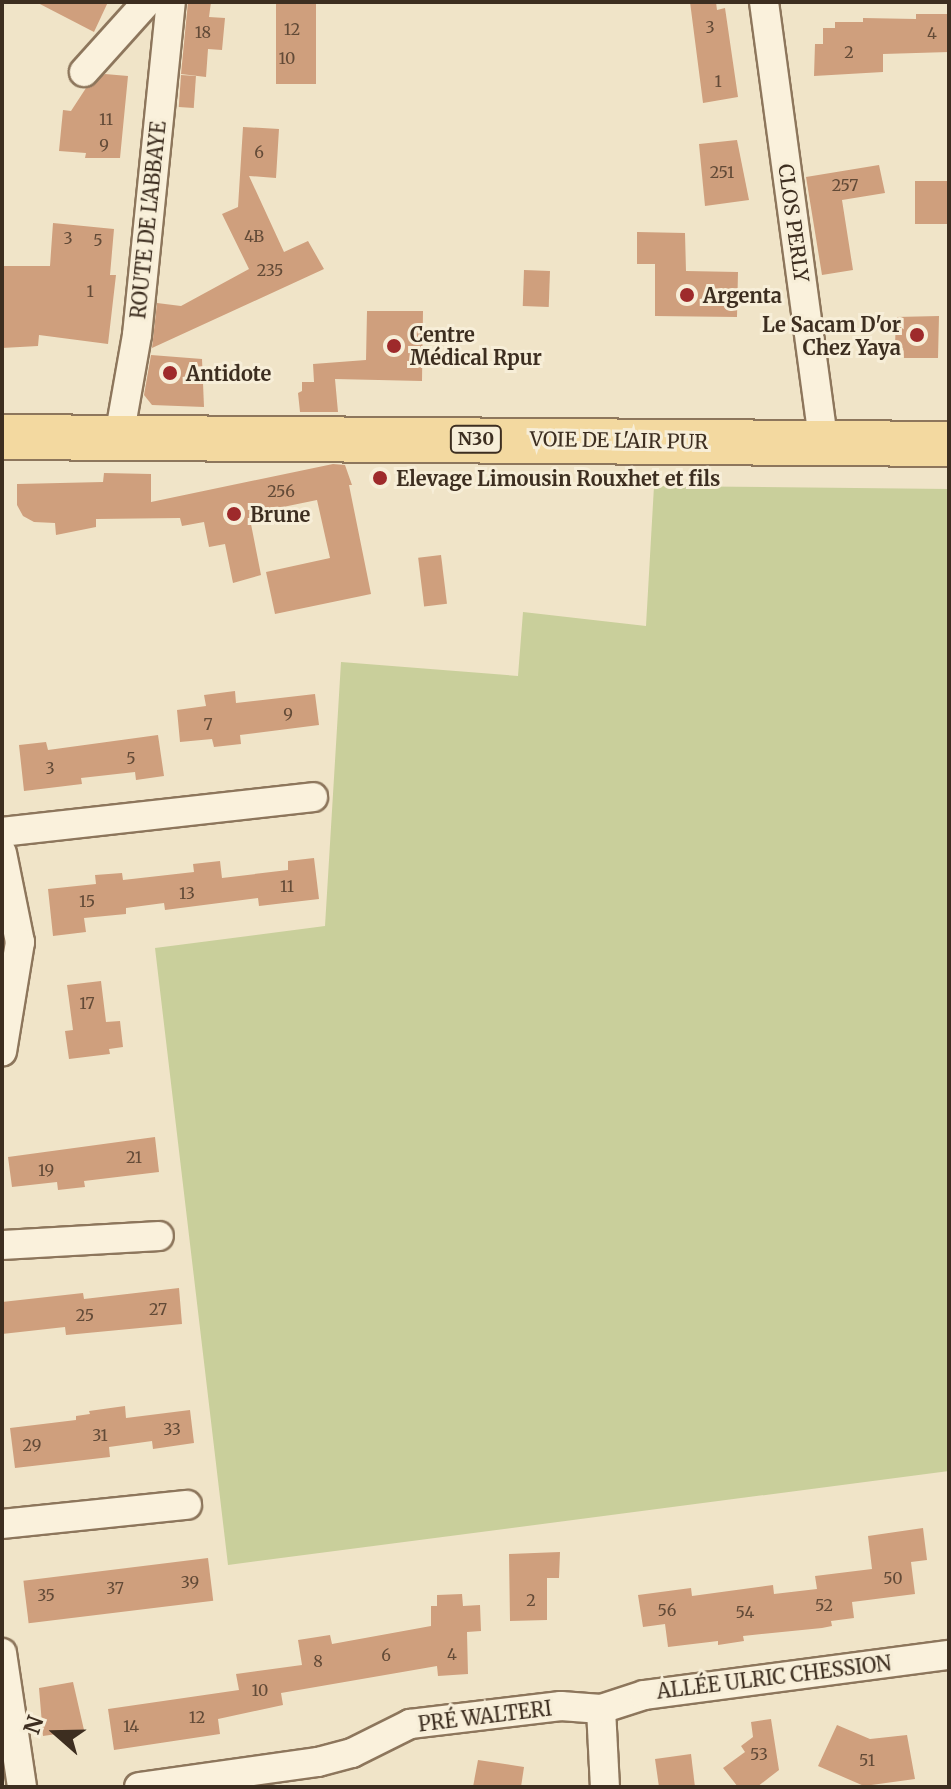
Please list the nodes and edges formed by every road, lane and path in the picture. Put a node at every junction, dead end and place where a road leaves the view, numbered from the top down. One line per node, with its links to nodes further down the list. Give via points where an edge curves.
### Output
1 (147, 2): 4 (street)
2 (171, 2): 6 (street, ROUTE DE L'ABBAYE, via 137,335)
3 (764, 2): 7 (street, CLOS PERLY)
4 (84, 72)
5 (2, 437): 6 (main road, VOIE DE L'AIR PUR / N30)
6 (119, 437): 7 (main road, VOIE DE L'AIR PUR / N30)
7 (824, 443): 8 (main road, VOIE DE L'AIR PUR / N30)
8 (949, 444)
9 (313, 797): 10 (street)
10 (2, 832)
11 (2, 853): 12 (street, via 20,942)
12 (2, 1052)
13 (159, 1236): 14 (street)
14 (2, 1245)
15 (187, 1505): 16 (street)
16 (2, 1524)
17 (2, 1653): 20 (street)
18 (949, 1655): 19 (street, ALLÉE ULRIC CHESSION, via 644,1695)
19 (601, 1709): 21 (street, PRÉ WALTERI, via 561,1706 410,1724 352,1753 318,1762); 22 (street)
20 (22, 1787)
21 (139, 1787)
22 (605, 1787)

